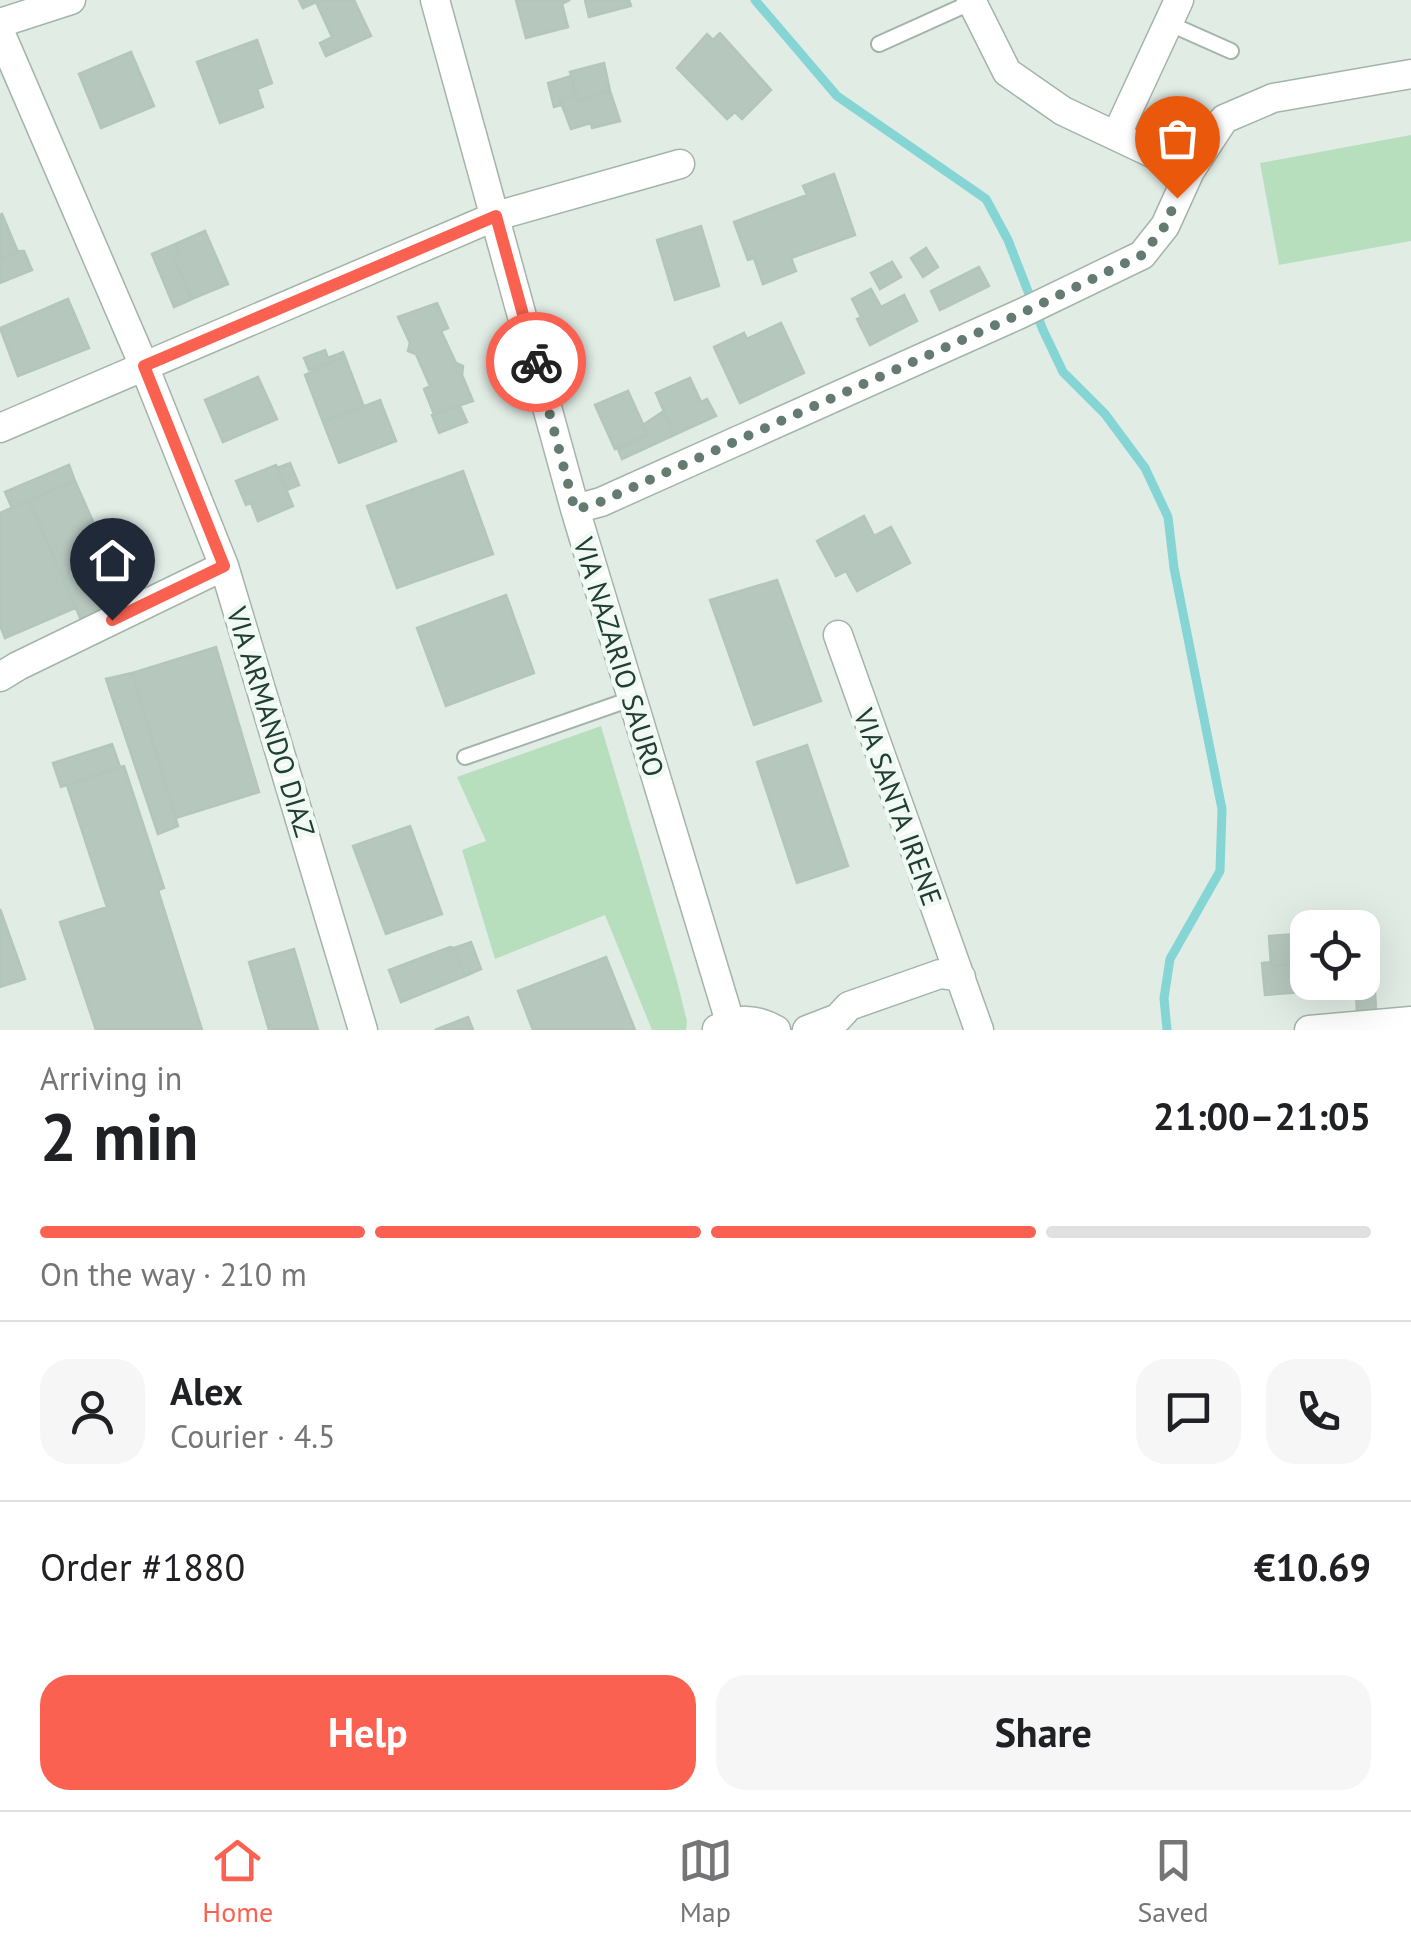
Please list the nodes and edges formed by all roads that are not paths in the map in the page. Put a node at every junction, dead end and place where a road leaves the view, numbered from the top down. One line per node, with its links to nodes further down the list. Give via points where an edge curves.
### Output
1 (70, 0): 5 (street)
2 (435, 0): 13 (street, VIA NAZARIO SAURO)
3 (972, 1): 7 (lane); 10 (street, via 1007,72 1063,111)
4 (1174, 12): 8 (lane); 10 (street)
5 (0, 23)
6 (0, 32): 14 (street, VIA ARMANDO DIAZ)
7 (879, 44)
8 (1231, 51)
9 (1411, 74): 12 (street, via 1250,106 1224,119)
10 (1116, 136): 12 (street)
11 (680, 164): 13 (street)
12 (1190, 171): 16 (street, via 1165,226 1142,255)
13 (496, 216): 14 (street); 16 (street, VIA NAZARIO SAURO)
14 (144, 366): 15 (street); 17 (street, VIA ARMANDO DIAZ)
15 (0, 428)
16 (575, 510): 20 (street, VIA NAZARIO SAURO)
17 (224, 566): 19 (street); 25 (street, VIA ARMANDO DIAZ)
18 (838, 635): 22 (street, VIA SANTA IRENE)
19 (0, 677)
20 (631, 699): 21 (lane); 24 (street, VIA NAZARIO SAURO)
21 (465, 757)
22 (961, 977): 27 (street, via 940,974 848,1006 838,1018); 28 (street, VIA SANTA IRENE)
23 (1393, 1025): 29 (street)
24 (723, 1026): 26 (street, via 746,1020)
25 (363, 1030)
26 (776, 1030)
27 (807, 1030)
28 (979, 1030)
29 (1309, 1030)

